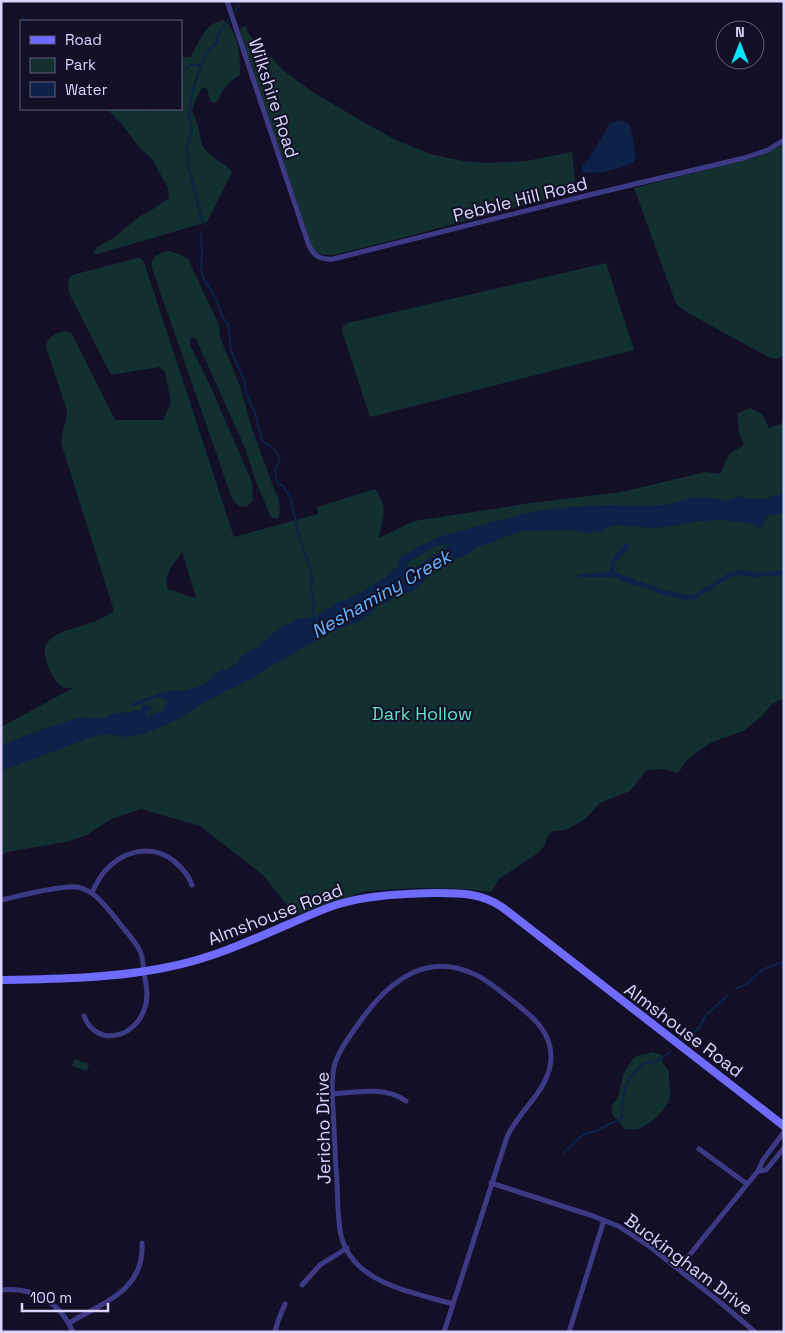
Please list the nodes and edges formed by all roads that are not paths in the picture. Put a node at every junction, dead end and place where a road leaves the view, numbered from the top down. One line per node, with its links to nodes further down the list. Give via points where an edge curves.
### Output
1 (227, 1): 3 (street, Wilkshire Road)
2 (784, 140): 3 (street, Pebble Hill Road, via 756,155 728,163 333,259 321,259 312,252)
3 (294, 203)
4 (192, 886): 5 (street, via 171,858 160,852 143,850 130,854 106,870)
5 (92, 892): 6 (street, via 69,887); 7 (street, via 139,949)
6 (1, 900)
7 (144, 971): 8 (main road, Almshouse Road); 9 (street, via 146,1007 131,1028 118,1035 100,1034 91,1028); 12 (main road, Almshouse Road, via 201,958 350,901 400,894 480,896 502,907)
8 (1, 980)
9 (84, 1016)
10 (332, 1094): 11 (street, via 387,1092); 17 (street, Jericho Drive, via 334,1069 343,1046 374,1003 394,984 415,972 435,967 456,968 476,975 535,1019 547,1037 550,1050 546,1080 511,1128); 21 (street, Jericho Drive, via 340,1231)
11 (406, 1101)
12 (784, 1126)
13 (784, 1132): 16 (street)
14 (784, 1148): 16 (street, via 766,1170)
15 (699, 1149): 18 (street)
16 (758, 1171): 18 (street)
17 (491, 1183): 19 (street, Buckingham Drive); 26 (street, Jericho Drive)
18 (747, 1184): 22 (street)
19 (604, 1220): 22 (street, Buckingham Drive, via 618,1226); 31 (street)
20 (142, 1243): 27 (street, via 139,1270 128,1287)
21 (347, 1248): 23 (street, via 320,1265); 26 (street, Jericho Drive, via 364,1270 383,1282)
22 (678, 1269): 32 (street, Buckingham Drive)
23 (302, 1285)
24 (1, 1290): 27 (street, via 37,1294 56,1307)
25 (285, 1304): 29 (street)
26 (453, 1304): 30 (street, Jericho Drive)
27 (69, 1323): 28 (street)
28 (73, 1332)
29 (275, 1332)
30 (444, 1332)
31 (569, 1332)
32 (755, 1332)

